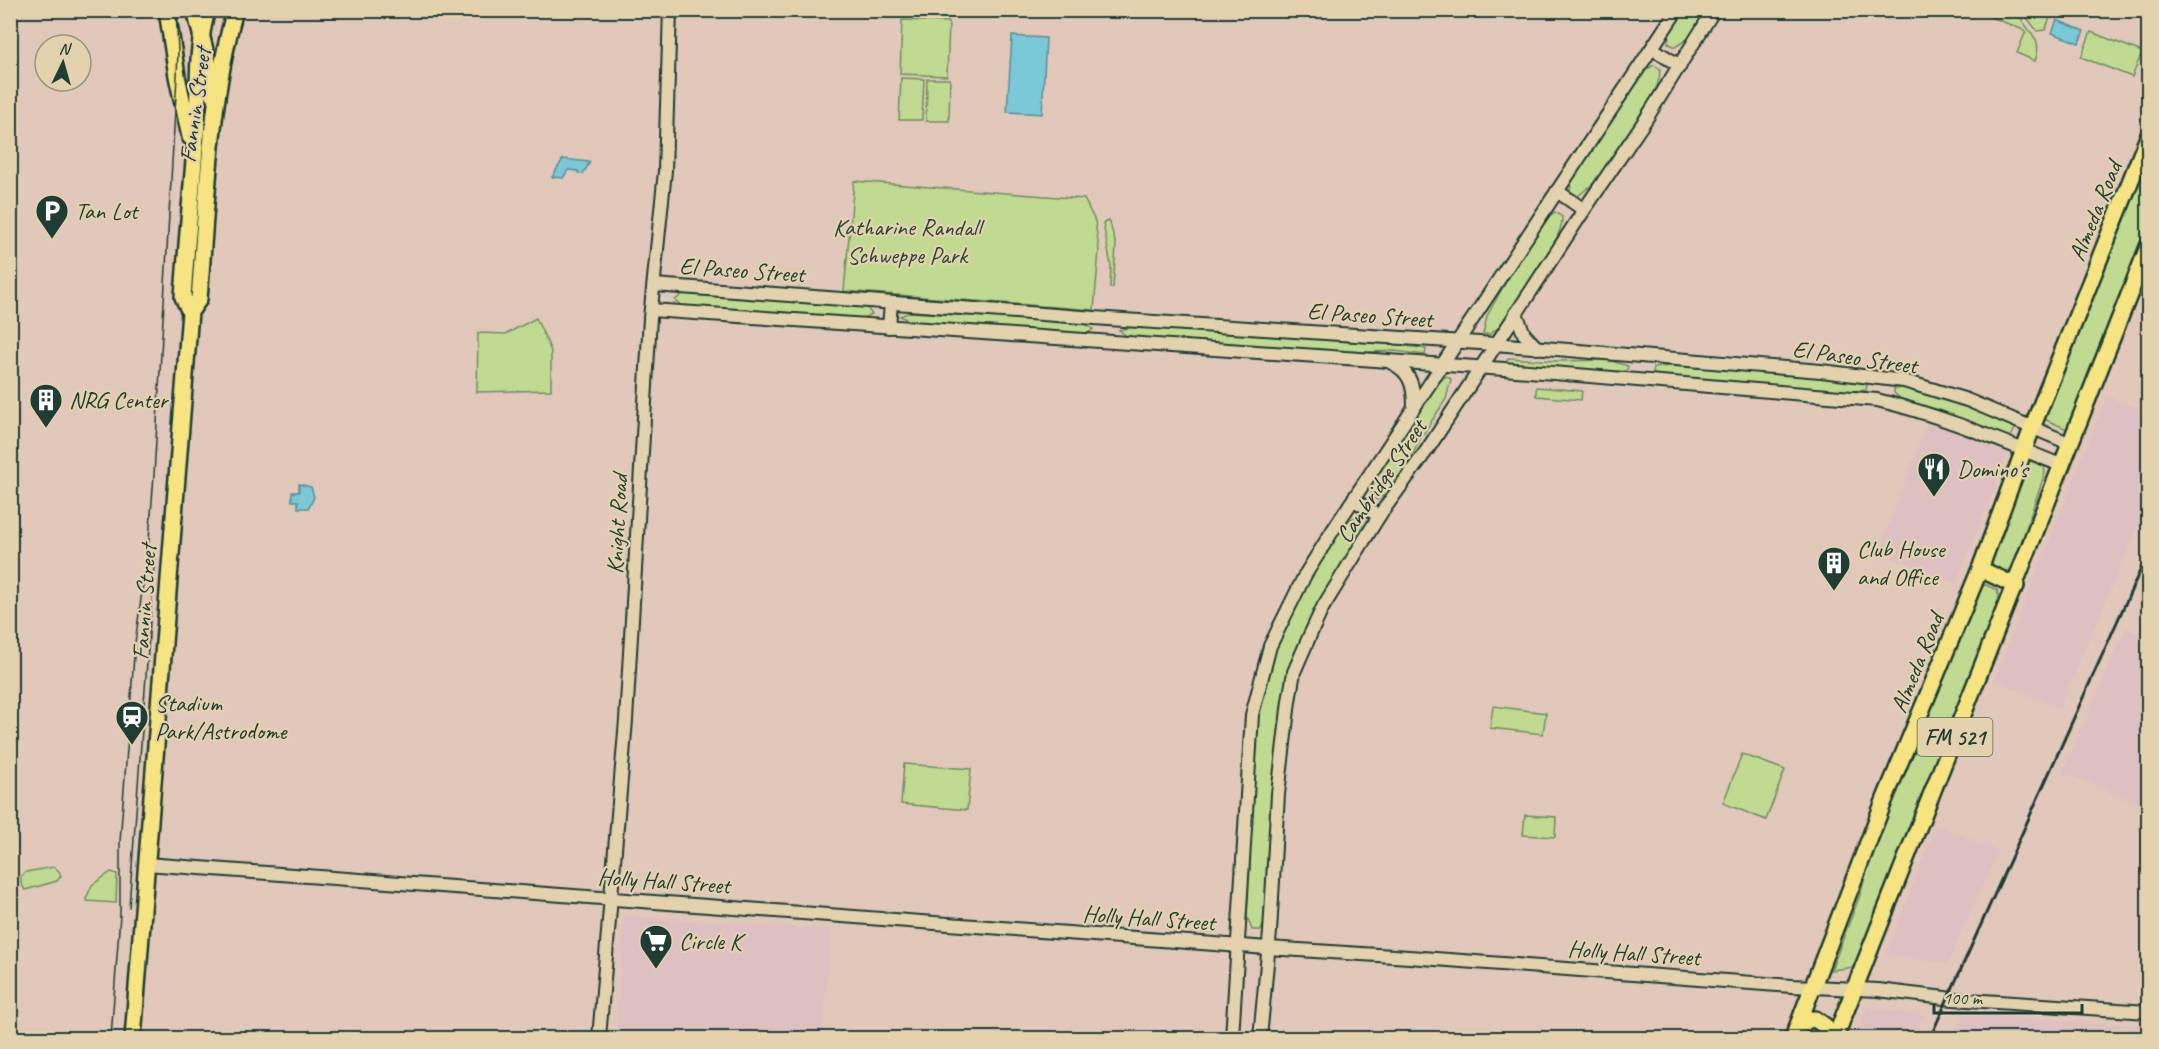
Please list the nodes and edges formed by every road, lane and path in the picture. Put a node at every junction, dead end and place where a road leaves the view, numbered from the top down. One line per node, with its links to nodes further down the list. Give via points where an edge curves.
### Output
1 (167, 10): 13 (main road)
2 (195, 10): 8 (main road)
3 (207, 10): 8 (main road, Fannin Street)
4 (235, 10): 11 (main road, Fannin Street)
5 (670, 10): 17 (street, Knight Road, via 665,171)
6 (1677, 10): 9 (street, Cambridge Street)
7 (1714, 10): 10 (street, Cambridge Street)
8 (201, 33): 11 (main road); 13 (main road, Fannin Street)
9 (1653, 49): 10 (street); 14 (street, Cambridge Street)
10 (1680, 66): 15 (street, Cambridge Street)
11 (214, 120): 20 (main road, Fannin Street, via 199,299)
12 (2148, 136): 36 (main road, Almeda Road / FM 521)
13 (194, 158): 20 (main road, Fannin Street, via 183,297)
14 (1557, 191): 15 (street); 25 (street, Cambridge Street)
15 (1584, 210): 21 (street, Cambridge Street)
16 (2148, 247): 37 (main road, FM 521)
17 (654, 285): 18 (street, El Paseo Street); 19 (street, Knight Road)
18 (891, 303): 22 (street, El Paseo Street); 23 (street)
19 (651, 310): 23 (street, El Paseo Street); 45 (street, Knight Road, via 626,720)
20 (190, 312): 44 (main road, Fannin Street)
21 (1516, 313): 26 (street, Cambridge Street); 27 (street, via 1524,334)
22 (1108, 319): 24 (street); 25 (street, El Paseo Street)
23 (889, 327): 24 (street, El Paseo Street)
24 (1102, 341): 29 (street, El Paseo Street)
25 (1458, 342): 26 (street, El Paseo Street); 30 (street, Cambridge Street)
26 (1495, 344): 27 (street, El Paseo Street); 31 (street, Cambridge Street)
27 (1537, 348): 28 (street, El Paseo Street)
28 (1642, 357): 32 (street, El Paseo Street); 33 (street)
29 (1383, 360): 30 (street, El Paseo Street); 35 (street, via 1409,376)
30 (1442, 364): 31 (street, El Paseo Street); 35 (street, Cambridge Street)
31 (1481, 367): 33 (street, El Paseo Street); 41 (street, Cambridge Street)
32 (1879, 378): 34 (street); 36 (street, El Paseo Street, via 1931,388)
33 (1641, 379): 34 (street, El Paseo Street)
34 (1877, 400): 38 (street, El Paseo Street, via 1947,420)
35 (1414, 406): 40 (street, Cambridge Street)
36 (2032, 428): 37 (street, El Paseo Street); 38 (main road, Almeda Road / FM 521)
37 (2071, 444): 39 (main road, FM 521)
38 (2024, 450): 39 (street, El Paseo Street); 42 (main road, Almeda Road / FM 521)
39 (2063, 466): 43 (main road, FM 521)
40 (1354, 500): 41 (street); 46 (street, Cambridge Street, via 1296,592 1270,646 1261,676 1252,715)
41 (1379, 516): 47 (street, Cambridge Street, via 1323,607 1294,672 1278,794)
42 (1980, 569): 43 (main road); 48 (main road, Almeda Road / FM 521, via 1886,796)
43 (2016, 586): 49 (main road, FM 521)
44 (146, 864): 45 (street, Holly Hall Street); 52 (main road, Fannin Street)
45 (610, 898): 46 (street, Holly Hall Street); 53 (street, Knight Road)
46 (1237, 945): 47 (street, Holly Hall Street); 54 (street, Cambridge Street)
47 (1268, 948): 48 (street, Holly Hall Street); 55 (street, Cambridge Street)
48 (1814, 987): 49 (street, Holly Hall Street); 51 (main road, Almeda Road / FM 521)
49 (1855, 989): 50 (street, Holly Hall Street); 56 (main road, FM 521)
50 (2148, 1012)
51 (1796, 1033): 56 (main road, via 1815,1019)
52 (133, 1038)
53 (599, 1038)
54 (1232, 1038)
55 (1260, 1038)
56 (1833, 1038)

